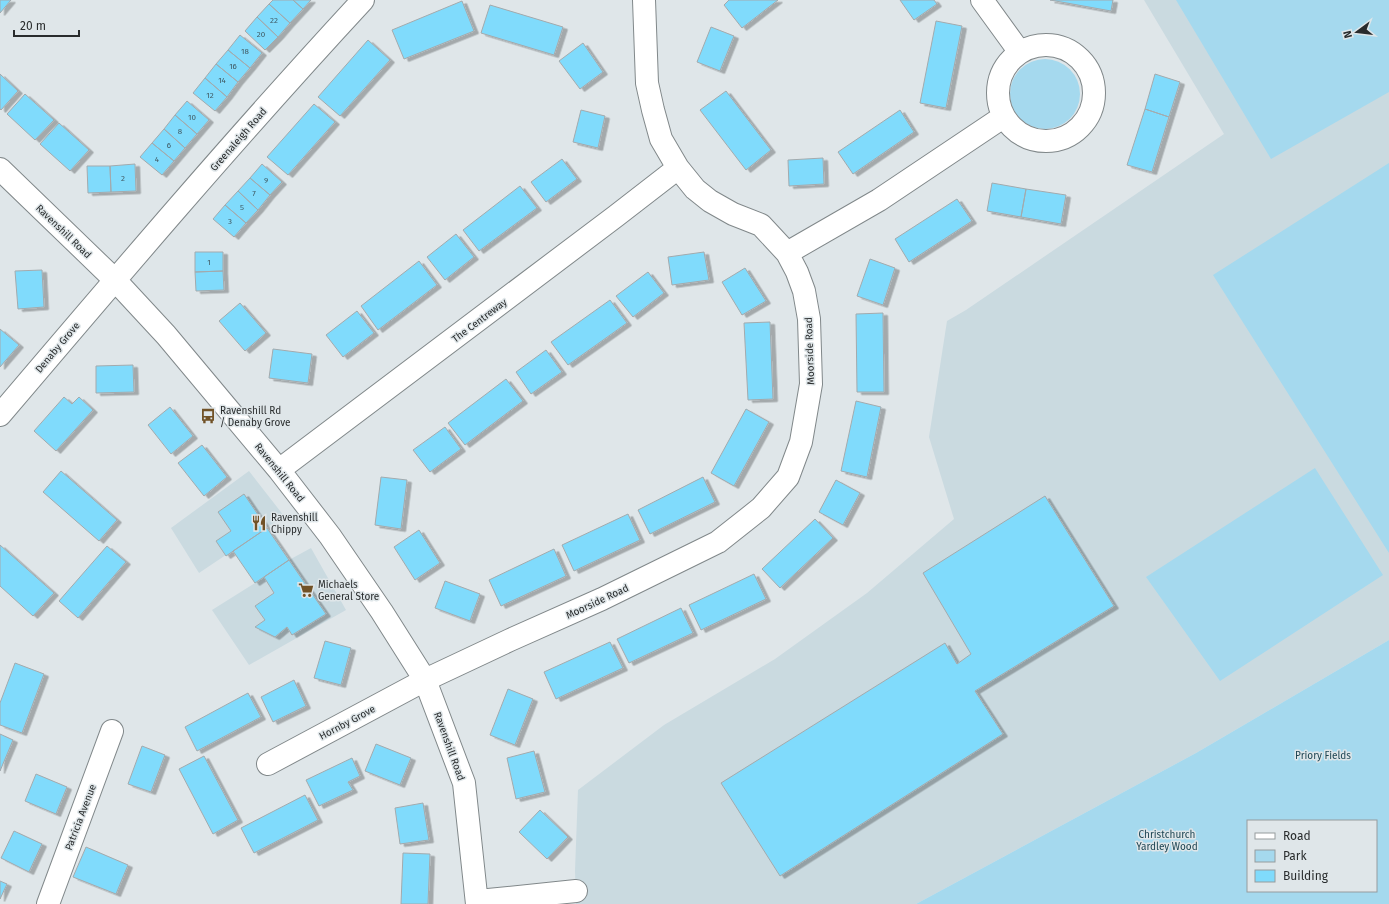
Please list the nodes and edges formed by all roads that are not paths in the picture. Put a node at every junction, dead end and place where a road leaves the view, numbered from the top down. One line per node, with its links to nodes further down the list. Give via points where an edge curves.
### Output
1 (363, 0): 9 (street, Greenaleigh Road)
2 (644, 0): 6 (street, via 647,83 661,139)
3 (982, 0): 4 (street)
4 (1019, 51): 5 (street, via 1002,69 996,93); 5 (street, via 1044,43 1069,49 1083,62 1088,67 1095,92 1089,117 1075,132 1056,141 1035,141 1016,132)
5 (1003, 117): 8 (street, via 879,200)
6 (678, 168): 8 (street, via 695,189 710,201 761,225); 11 (street, The Centreway)
7 (0, 169): 9 (street, Ravenshill Road)
8 (787, 253): 12 (street, Moorside Road, via 802,285 808,312 811,384 801,442 788,477 761,508 718,542 602,600)
9 (115, 280): 10 (street, Denaby Grove); 11 (street, Ravenshill Road, via 166,335)
10 (0, 415)
11 (279, 470): 12 (street, Ravenshill Road, via 330,536)
12 (425, 680): 14 (street, Hornby Grove); 16 (street, Ravenshill Road, via 464,783)
13 (112, 731): 17 (street, Patricia Avenue)
14 (268, 764)
15 (576, 891): 16 (street)
16 (477, 902)
17 (48, 904)

